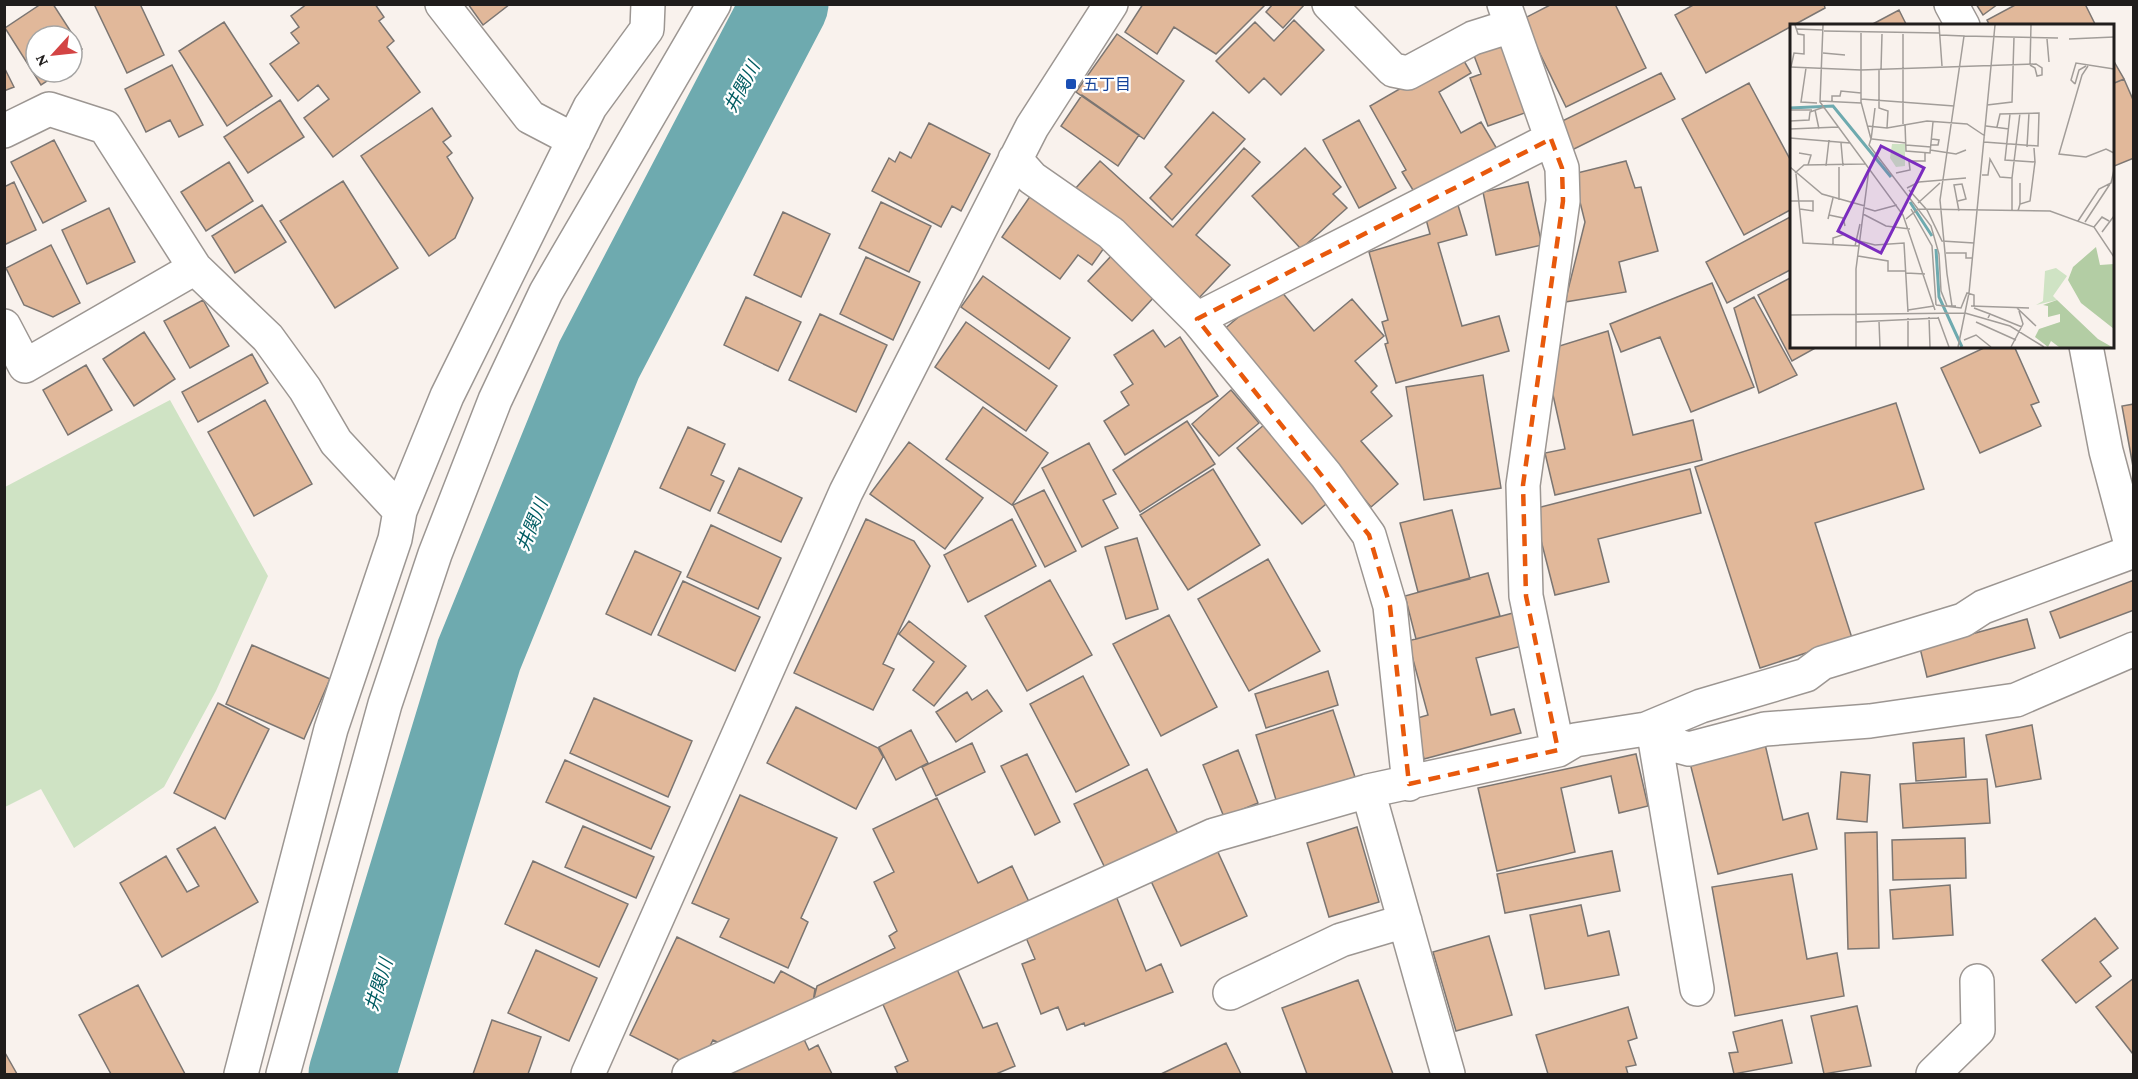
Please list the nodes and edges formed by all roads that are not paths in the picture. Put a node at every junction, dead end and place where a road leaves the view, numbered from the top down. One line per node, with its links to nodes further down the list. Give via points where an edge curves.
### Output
1 (442, 4): 11 (street, via 530,117)
2 (714, 4): 29 (street, via 546,292 495,400 435,554 385,704)
3 (1111, 4): 12 (street)
4 (1329, 4): 7 (street, via 1393,70 1408,73)
5 (1951, 4): 8 (street)
6 (653, 13): 11 (street, via 590,107)
7 (1508, 15): 10 (street)
8 (1962, 24)
9 (4, 131): 13 (street, via 49,110 105,127)
10 (1551, 139): 14 (street); 21 (street, via 1562,168 1563,201 1523,485 1526,596)
11 (574, 140): 17 (street, via 447,396)
12 (1015, 159): 14 (street, via 1032,178 1111,233); 30 (street, via 846,492)
13 (195, 268): 15 (street, via 25,366); 17 (street, via 268,338 305,389 336,442)
14 (1197, 319): 22 (street, via 1326,475 1369,535 1390,606)
15 (4, 326)
16 (2086, 348): 18 (street, via 2106,451)
17 (400, 511): 28 (street, via 395,539 331,729)
18 (2133, 551): 20 (street, via 1983,607 1963,620 1822,663 1806,675 1701,706)
19 (2133, 649): 20 (street, via 2016,700 1870,722 1765,729 1689,749)
20 (1650, 734): 21 (street, via 1575,740); 26 (street)
21 (1558, 750): 22 (street)
22 (1409, 784): 23 (street)
23 (1368, 791): 24 (street); 31 (street, via 1214,835)
24 (1405, 921): 27 (street, via 1341,940); 32 (street)
25 (1977, 981): 33 (street, via 1978,1030)
26 (1697, 989)
27 (1230, 993)
28 (241, 1074)
29 (283, 1074)
30 (588, 1074)
31 (689, 1074)
32 (1448, 1074)
33 (1933, 1074)

